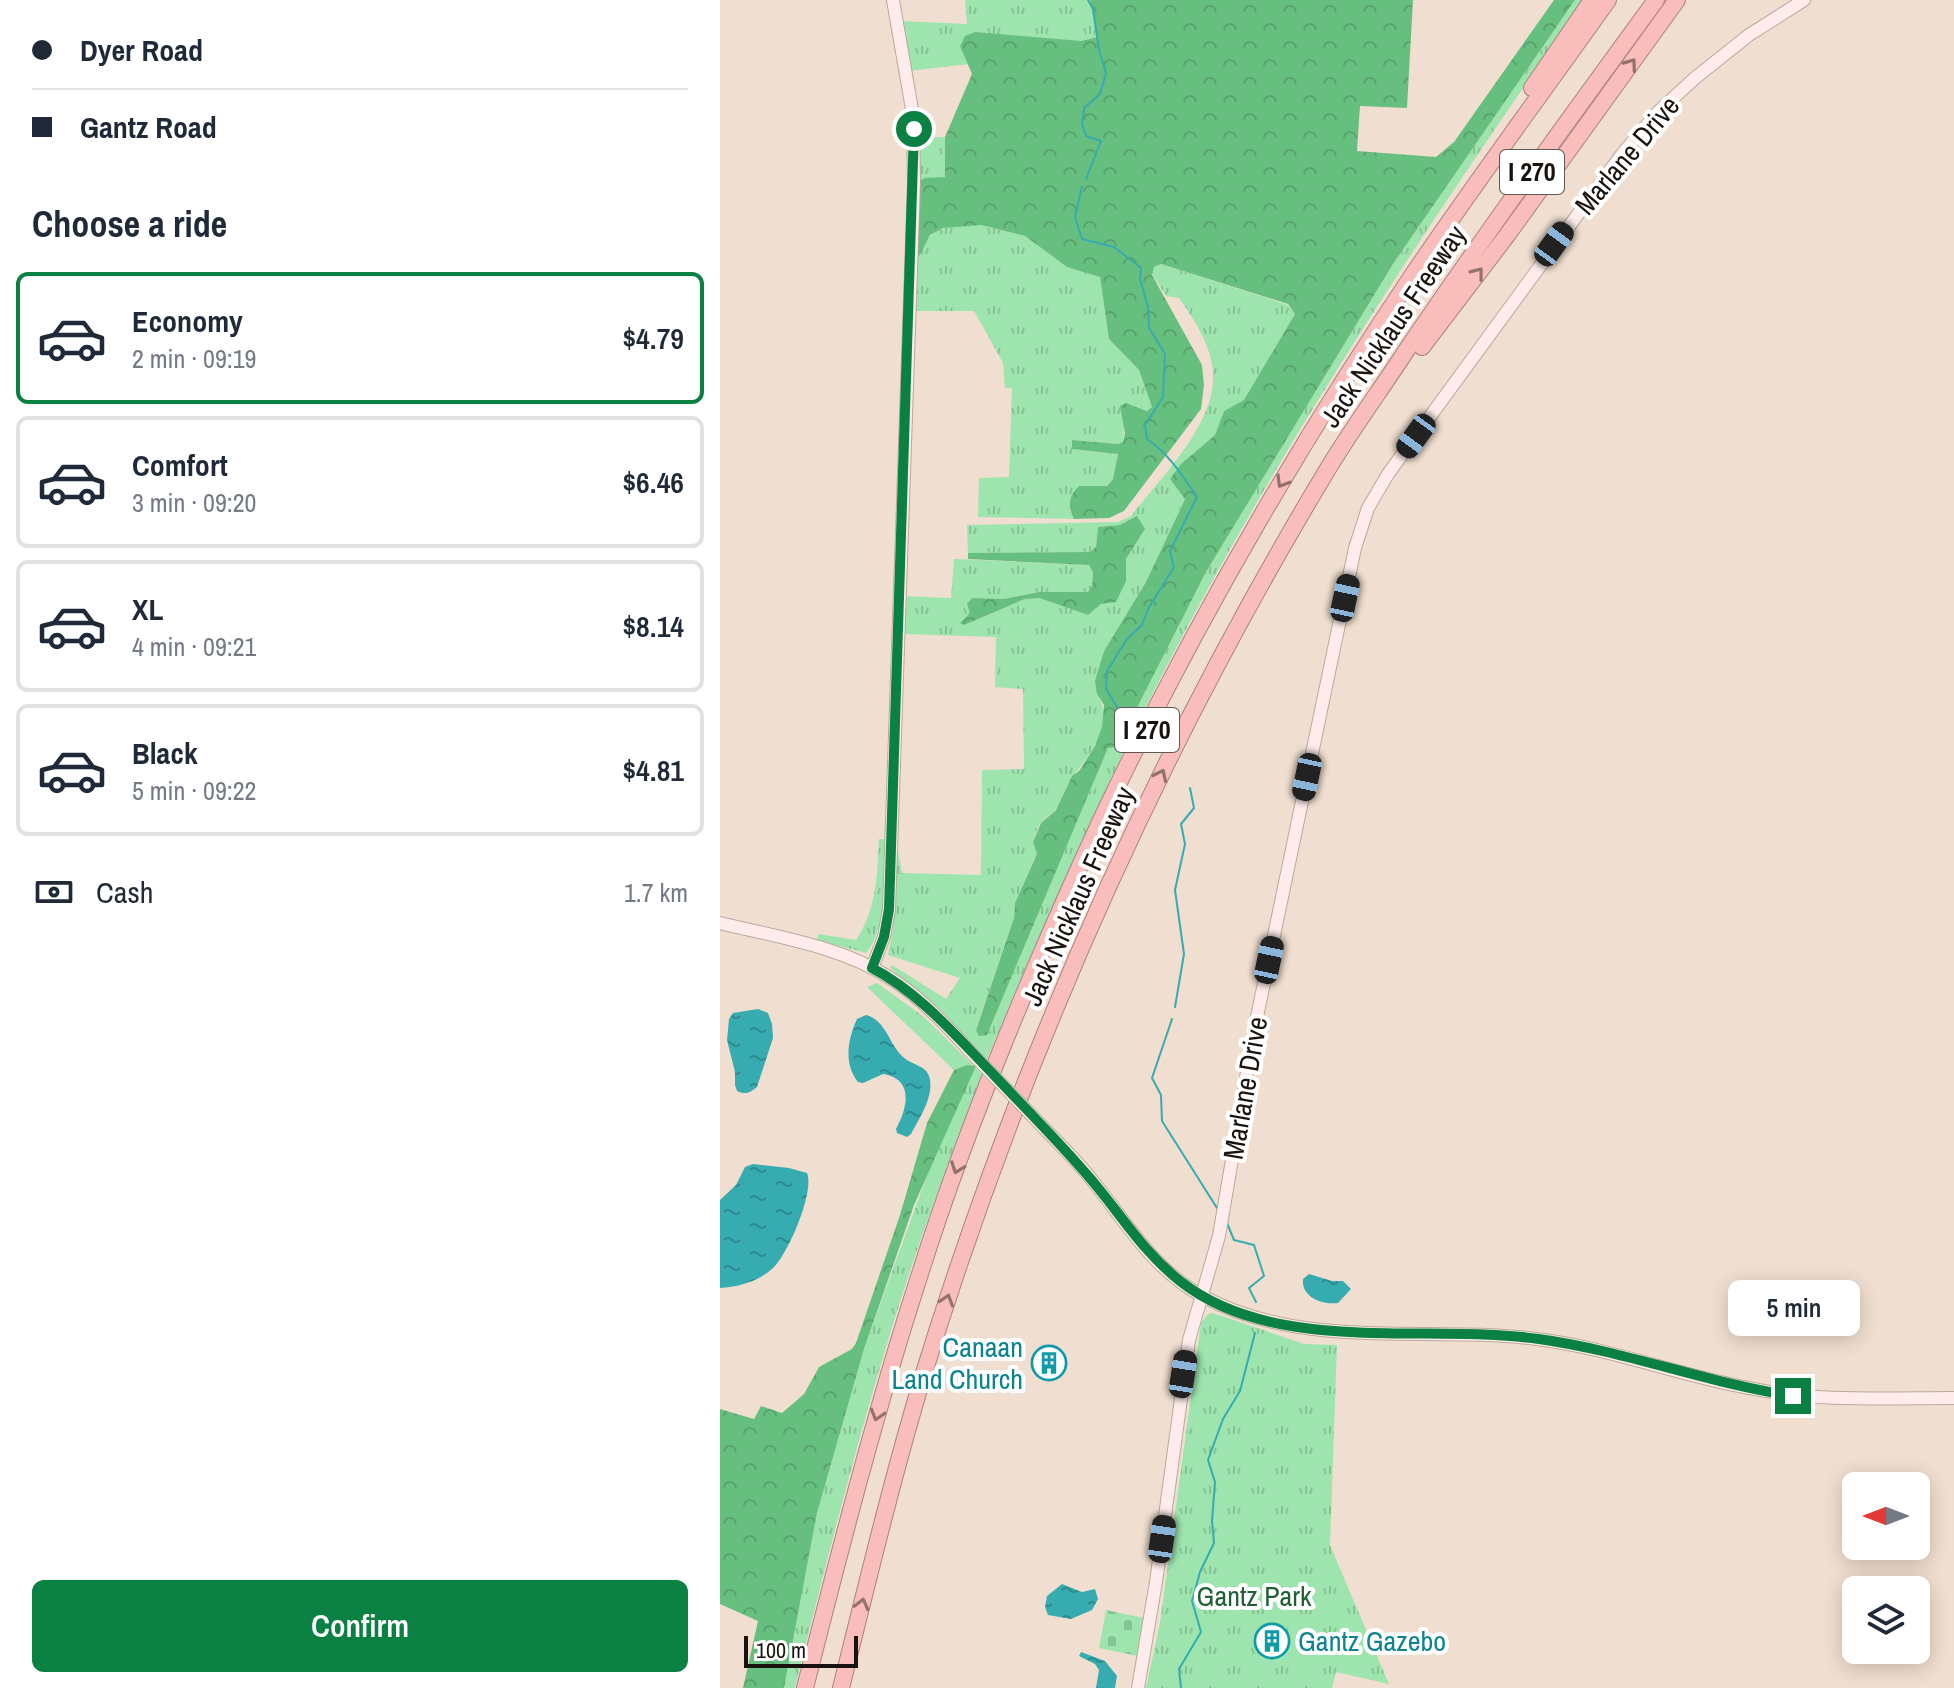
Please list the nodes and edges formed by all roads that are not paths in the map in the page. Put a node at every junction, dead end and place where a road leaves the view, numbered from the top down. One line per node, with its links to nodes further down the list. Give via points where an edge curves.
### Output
1 (893, 0): 10 (street, via 913,115 914,183 889,909)
2 (1592, 0): 7 (highway, via 1494,141)
3 (1608, 0): 7 (highway, Jack Nicklaus Freeway / I 270)
4 (1656, 0): 8 (highway, Jack Nicklaus Freeway / I 270)
5 (1677, 0): 8 (highway, one-way to 5, via 1397,379 1508,234)
6 (1804, 0): 11 (street, Marlane Drive, via 1730,49 1639,133 1397,461 1368,508 1355,548 1266,974 1222,1218)
7 (1452, 217): 13 (highway, Jack Nicklaus Freeway / I 270, one-way to 13, via 1275,494 1189,647 1061,908 983,1094 920,1274 862,1464)
8 (1358, 421): 14 (highway, Jack Nicklaus Freeway / I 270, one-way to 8, via 931,1352 983,1195 1058,1000 1177,743)
9 (720, 923): 10 (street, via 821,948)
10 (872, 968): 11 (street, bridge, via 909,992 968,1049 1090,1177 1145,1250)
11 (1201, 1296): 12 (street, via 1287,1326 1538,1339 1793,1396); 15 (street, Marlane Drive, via 1183,1374)
12 (1954, 1398)
13 (805, 1688)
14 (841, 1688)
15 (1138, 1688)

